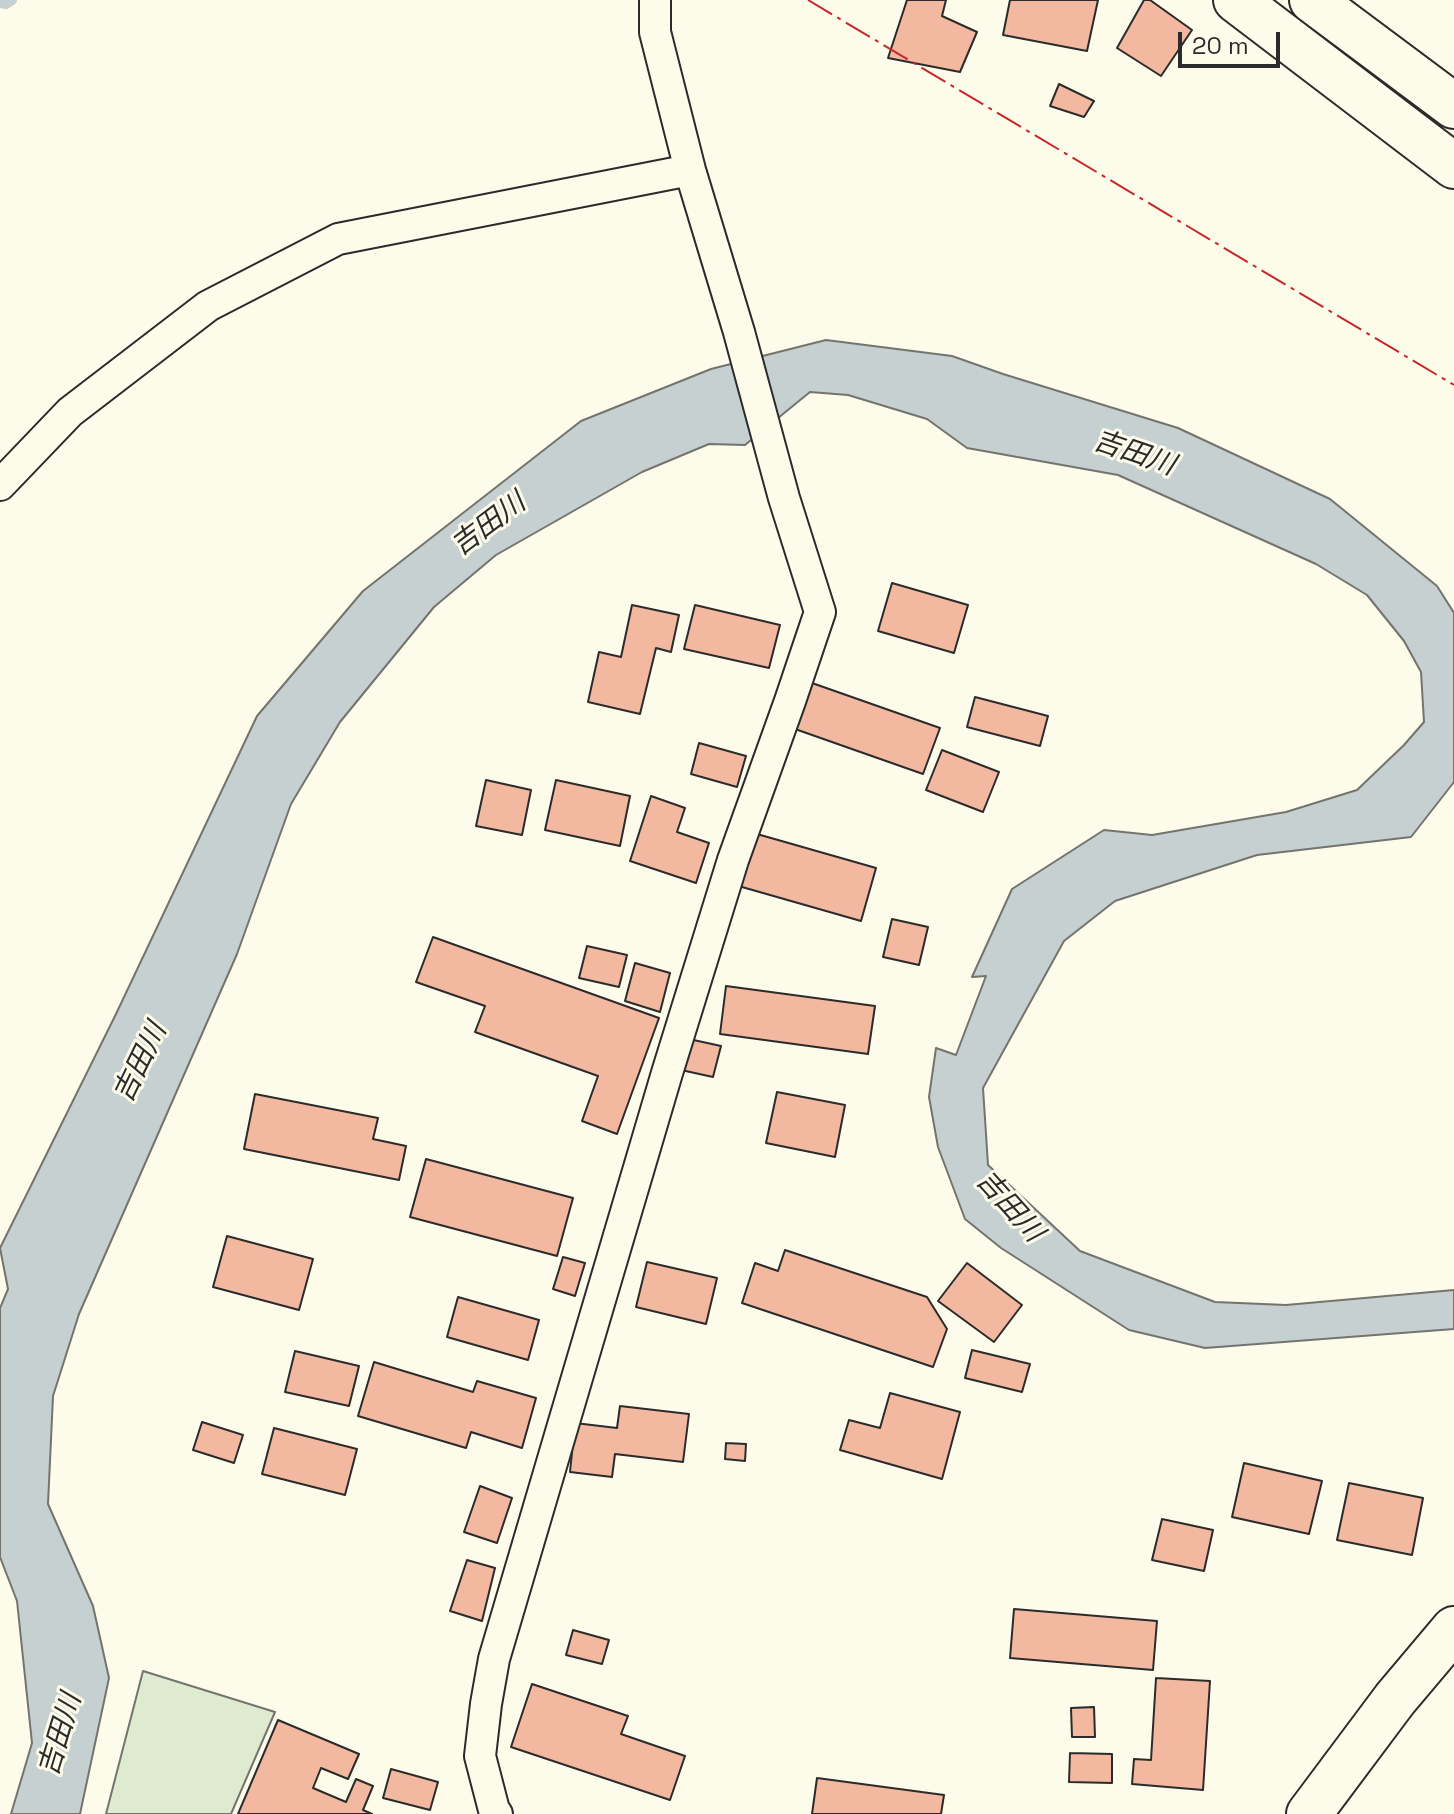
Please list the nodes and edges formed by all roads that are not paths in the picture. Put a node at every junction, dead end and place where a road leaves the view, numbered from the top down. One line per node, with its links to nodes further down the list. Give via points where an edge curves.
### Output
1 (655, 0): 6 (street, via 655,32)
2 (1236, 0): 5 (main road)
3 (1312, 0): 4 (main road)
4 (1454, 106)
5 (1454, 166)
6 (690, 170): 7 (street, via 338,239 208,306 70,412); 9 (street, via 820,612 733,860 494,1659 480,1756)
7 (0, 485)
8 (1454, 1629): 10 (main road)
9 (497, 1814)
10 (1309, 1814)

